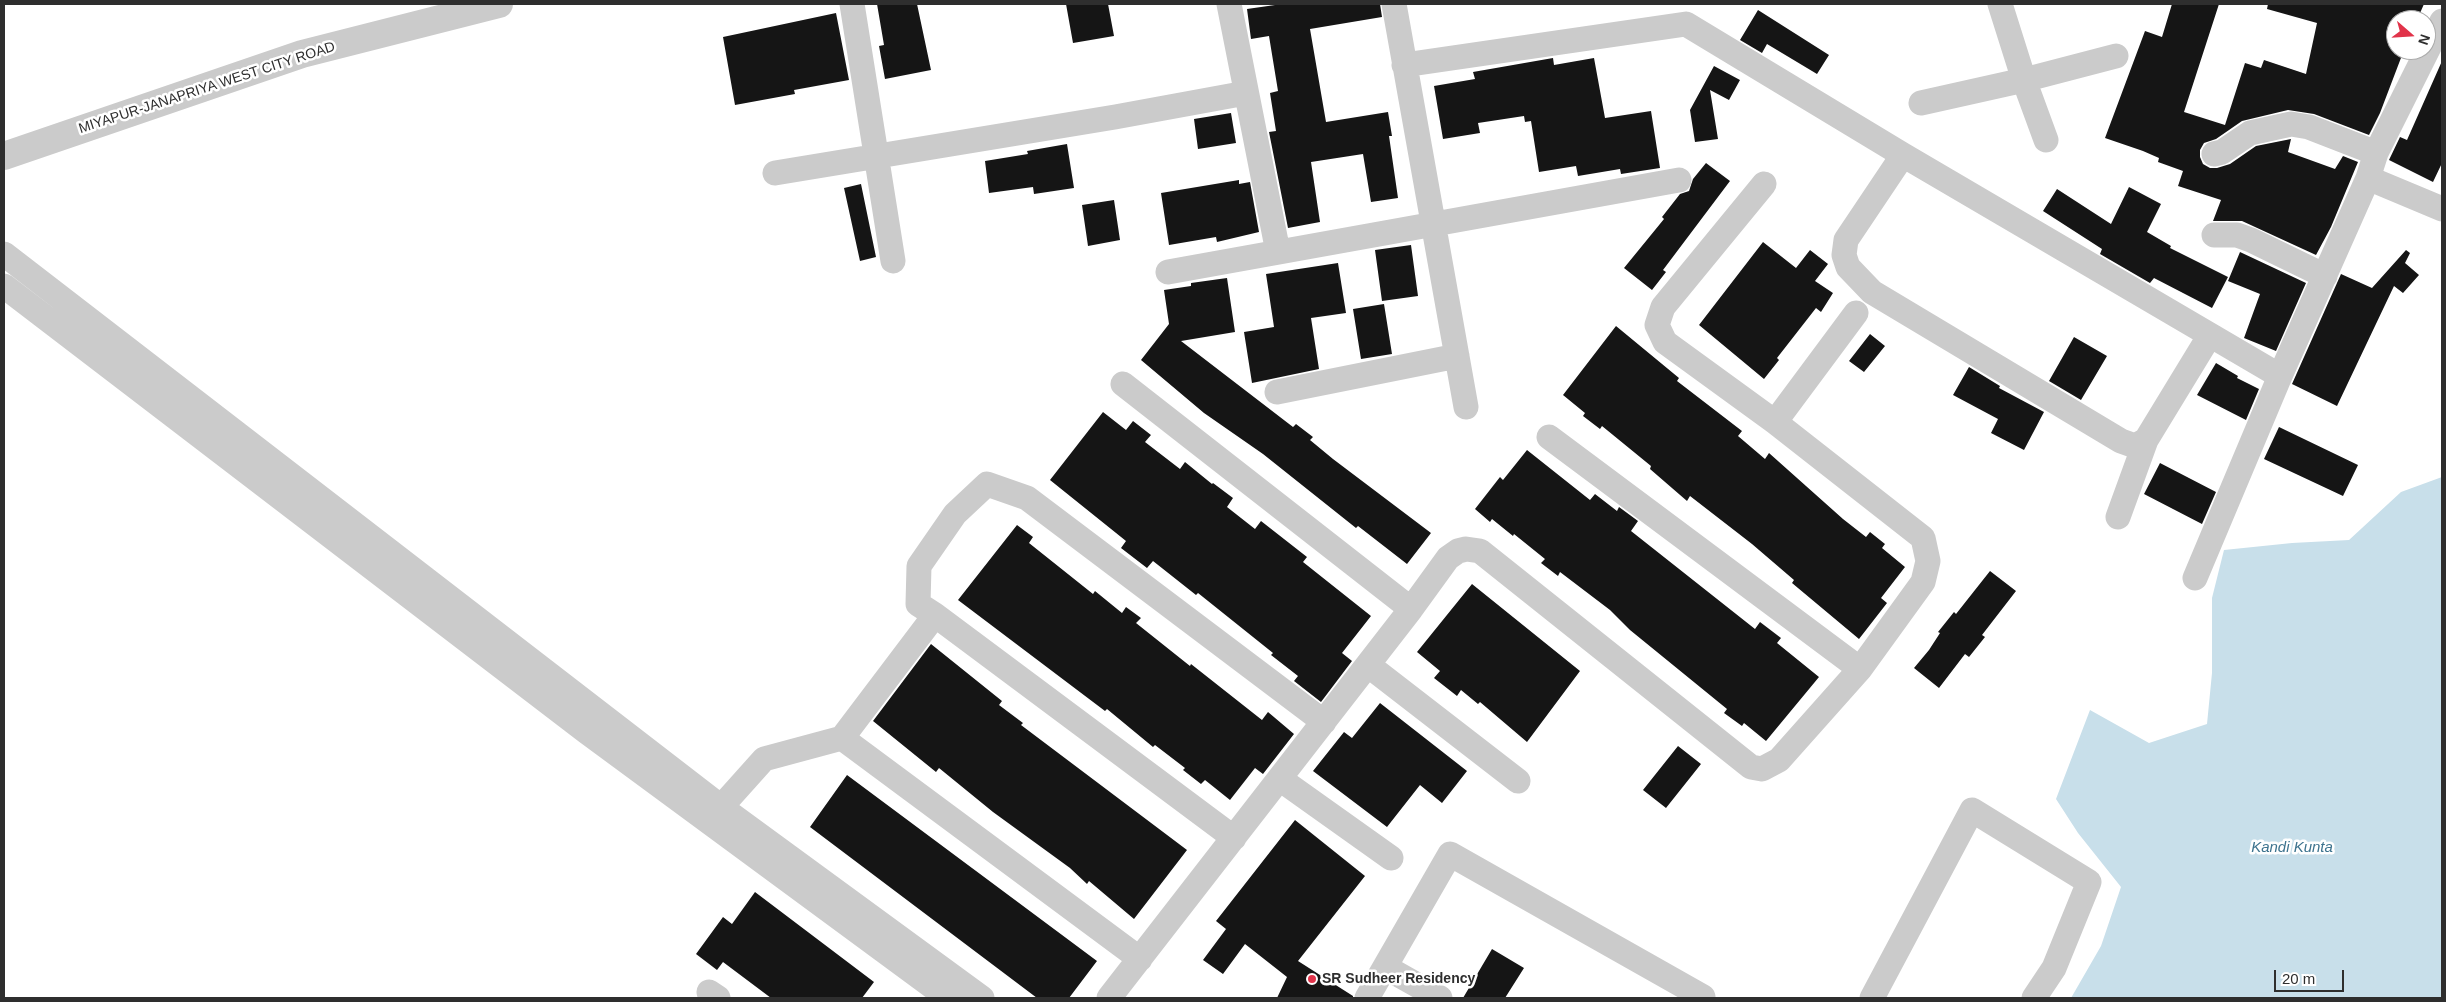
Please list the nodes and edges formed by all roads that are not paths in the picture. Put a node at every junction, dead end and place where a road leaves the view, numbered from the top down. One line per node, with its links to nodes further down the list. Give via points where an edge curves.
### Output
1 (499, 4): 16 (street, MIYAPUR-JANAPRIYA WEST CITY ROAD, via 302,54)
2 (852, 4): 17 (street)
3 (1229, 4): 10 (street)
4 (1394, 4): 8 (street)
5 (2000, 4): 9 (street)
6 (2442, 21): 13 (street)
7 (2116, 56): 9 (street)
8 (1404, 65): 15 (street, via 1686,24); 23 (street)
9 (2024, 80): 11 (street); 12 (street)
10 (1246, 92): 17 (street); 25 (street)
11 (1921, 103)
12 (2046, 140)
13 (2376, 153): 14 (street, via 2309,127 2291,124 2250,133); 19 (street)
14 (2214, 154)
15 (1903, 155): 32 (street); 40 (street, via 1846,240 1844,255 1848,267 1872,292 2121,441 2135,446)
16 (4, 156)
17 (876, 156): 18 (street); 27 (street)
18 (775, 173)
19 (2368, 178): 22 (street); 29 (street)
20 (1679, 180): 23 (street)
21 (1764, 184): 38 (street, via 1663,307 1657,325 1665,342)
22 (2442, 209)
23 (1434, 224): 25 (street); 33 (street)
24 (2214, 234): 29 (street, via 2237,235 2251,240)
25 (1278, 252): 28 (street)
26 (4, 254): 51 (street)
27 (892, 262)
28 (1168, 272)
29 (2325, 276): 34 (street)
30 (4, 286): 56 (street, via 587,732)
31 (1856, 313): 38 (street)
32 (2210, 335): 34 (street); 40 (street)
33 (1457, 356): 36 (street); 37 (street)
34 (2280, 376): 42 (street)
35 (1123, 384): 43 (street)
36 (1277, 392)
37 (1466, 407)
38 (1775, 422): 46 (street, via 1923,538 1928,561 1923,582)
39 (1549, 437): 46 (street)
40 (2146, 440): 41 (street)
41 (2118, 517)
42 (2195, 578)
43 (1411, 609): 45 (street); 46 (street, via 1448,558 1466,549 1480,551 1751,767 1762,769 1779,760)
44 (935, 615): 47 (street, via 918,604 919,566 955,514 987,484 1027,498); 48 (street); 52 (street)
45 (1368, 665): 47 (street); 50 (street)
46 (1860, 669)
47 (1324, 722): 49 (street)
48 (842, 738): 51 (street, via 764,759); 54 (street)
49 (1280, 779): 52 (street); 53 (street)
50 (1518, 781)
51 (721, 807): 57 (street)
52 (1234, 838): 54 (street)
53 (1392, 858)
54 (1140, 960): 58 (street)
55 (1385, 967): 59 (street); 60 (street); 61 (street, via 1450,854)
56 (948, 998)
57 (982, 998)
58 (1109, 998)
59 (1367, 998)
60 (1440, 998)
61 (1699, 998)
62 (1872, 998): 63 (street, via 1972,810 2089,882 2054,968)
63 (2034, 998)

